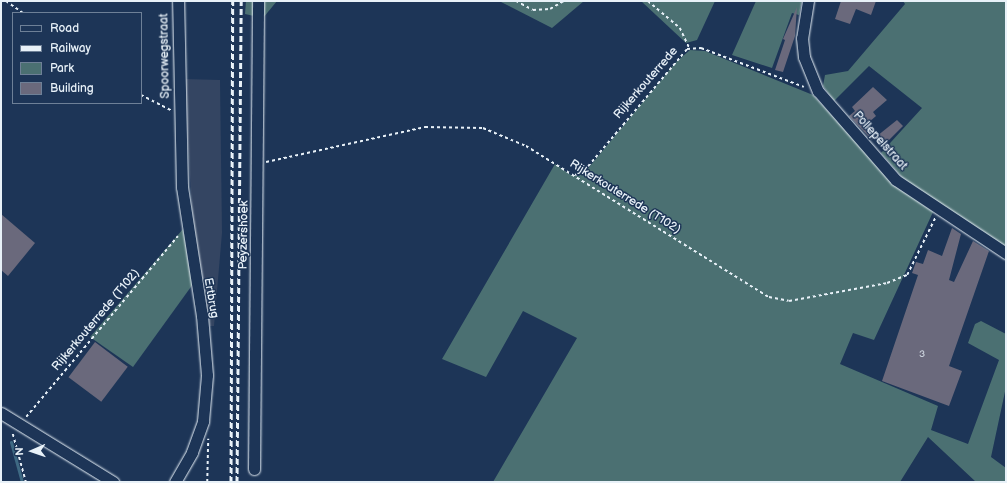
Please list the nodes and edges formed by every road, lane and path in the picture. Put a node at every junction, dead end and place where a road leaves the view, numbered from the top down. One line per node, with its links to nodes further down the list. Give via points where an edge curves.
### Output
1 (7, 1): 8 (path)
2 (178, 1): 12 (street, Spoorwegstraat)
3 (258, 1): 13 (street, Peyzershoek)
4 (516, 1): 5 (path, via 533,10 550,9)
5 (564, 1)
6 (648, 1): 9 (path, via 680,28)
7 (808, 1): 10 (street, Pollepelstraat, via 802,38 804,57)
8 (22, 12)
9 (690, 49): 10 (path, Rijkerkouterrede, via 701,48 769,76); 14 (path, Rijkerkouterrede, via 679,56 584,171)
10 (818, 91): 15 (street, Pollepelstraat, via 896,180)
11 (142, 96): 12 (path, via 166,110)
12 (179, 112): 16 (street, Ertbrug)
13 (257, 164): 14 (path, Rijkerkouterrede (T102), via 384,134 425,127 467,125 500,132); 21 (street, Peyzershoek)
14 (574, 175): 15 (path, Rijkerkouterrede (T102), via 769,297 789,301 887,283 907,275)
15 (939, 211): 17 (street, Pollepelstraat)
16 (186, 227): 19 (street, Ertbrug, via 206,357); 20 (path, Rijkerkouterrede (T102))
17 (1006, 253)
18 (4, 419): 20 (street); 22 (path)
19 (203, 421): 24 (street, Ertbrug, via 192,452); 25 (path, via 208,432)
20 (19, 424): 23 (street)
21 (254, 469)
22 (26, 482)
23 (113, 482)
24 (175, 482)
25 (207, 482)

